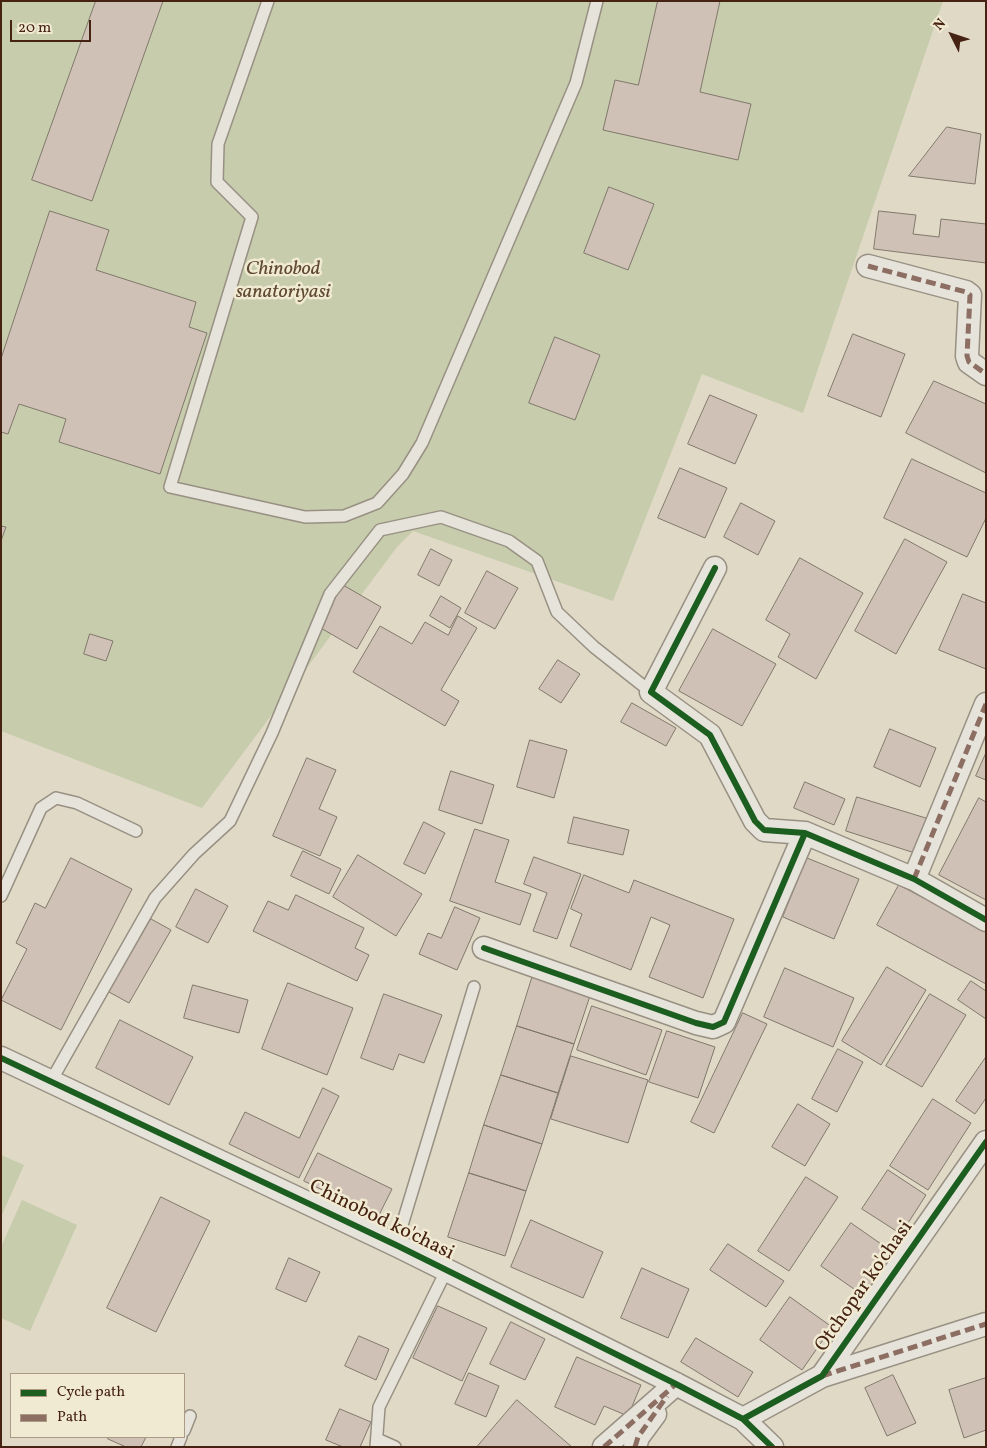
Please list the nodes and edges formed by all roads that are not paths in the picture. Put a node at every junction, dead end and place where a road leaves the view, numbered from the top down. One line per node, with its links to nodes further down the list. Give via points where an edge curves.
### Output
1 (268, 1): 2 (lane, via 218,144 217,182 252,217 170,487 305,517 344,516 377,503 403,474 422,443 576,83)
2 (597, 1)
3 (868, 266): 4 (street, via 970,295 967,356 969,362)
4 (986, 374)
5 (714, 568): 6 (street)
6 (651, 692): 9 (street, via 710,736 755,822 764,830); 16 (lane, via 594,647 557,612 537,561 509,541 442,517 380,530 330,594 272,733 230,821 194,854 155,898)
7 (986, 704): 10 (street)
8 (136, 831): 11 (lane, via 77,803 56,798 41,808)
9 (805, 833): 10 (street); 13 (street, via 724,1022 714,1027)
10 (914, 879): 12 (street)
11 (1, 896)
12 (986, 920)
13 (484, 948)
14 (474, 987): 18 (lane)
15 (1, 1058): 16 (street, Chinobod ko'chasi)
16 (51, 1081): 18 (street, Chinobod ko'chasi)
17 (986, 1142): 21 (street, Otchopar ko'chasi)
18 (396, 1246): 19 (street, Chinobod ko'chasi)
19 (446, 1271): 22 (street, Chinobod ko'chasi); 26 (lane, via 379,1407)
20 (986, 1324): 21 (street)
21 (822, 1376): 24 (street, Otchopar ko'chasi)
22 (676, 1384): 24 (street, Chinobod ko'chasi); 28 (street); 29 (street, via 638,1437)
23 (190, 1416): 25 (lane)
24 (743, 1419): 30 (street, Chinobod ko'chasi)
25 (185, 1428)
26 (377, 1443): 27 (lane)
27 (395, 1447)
28 (604, 1447)
29 (635, 1447)
30 (772, 1447)

